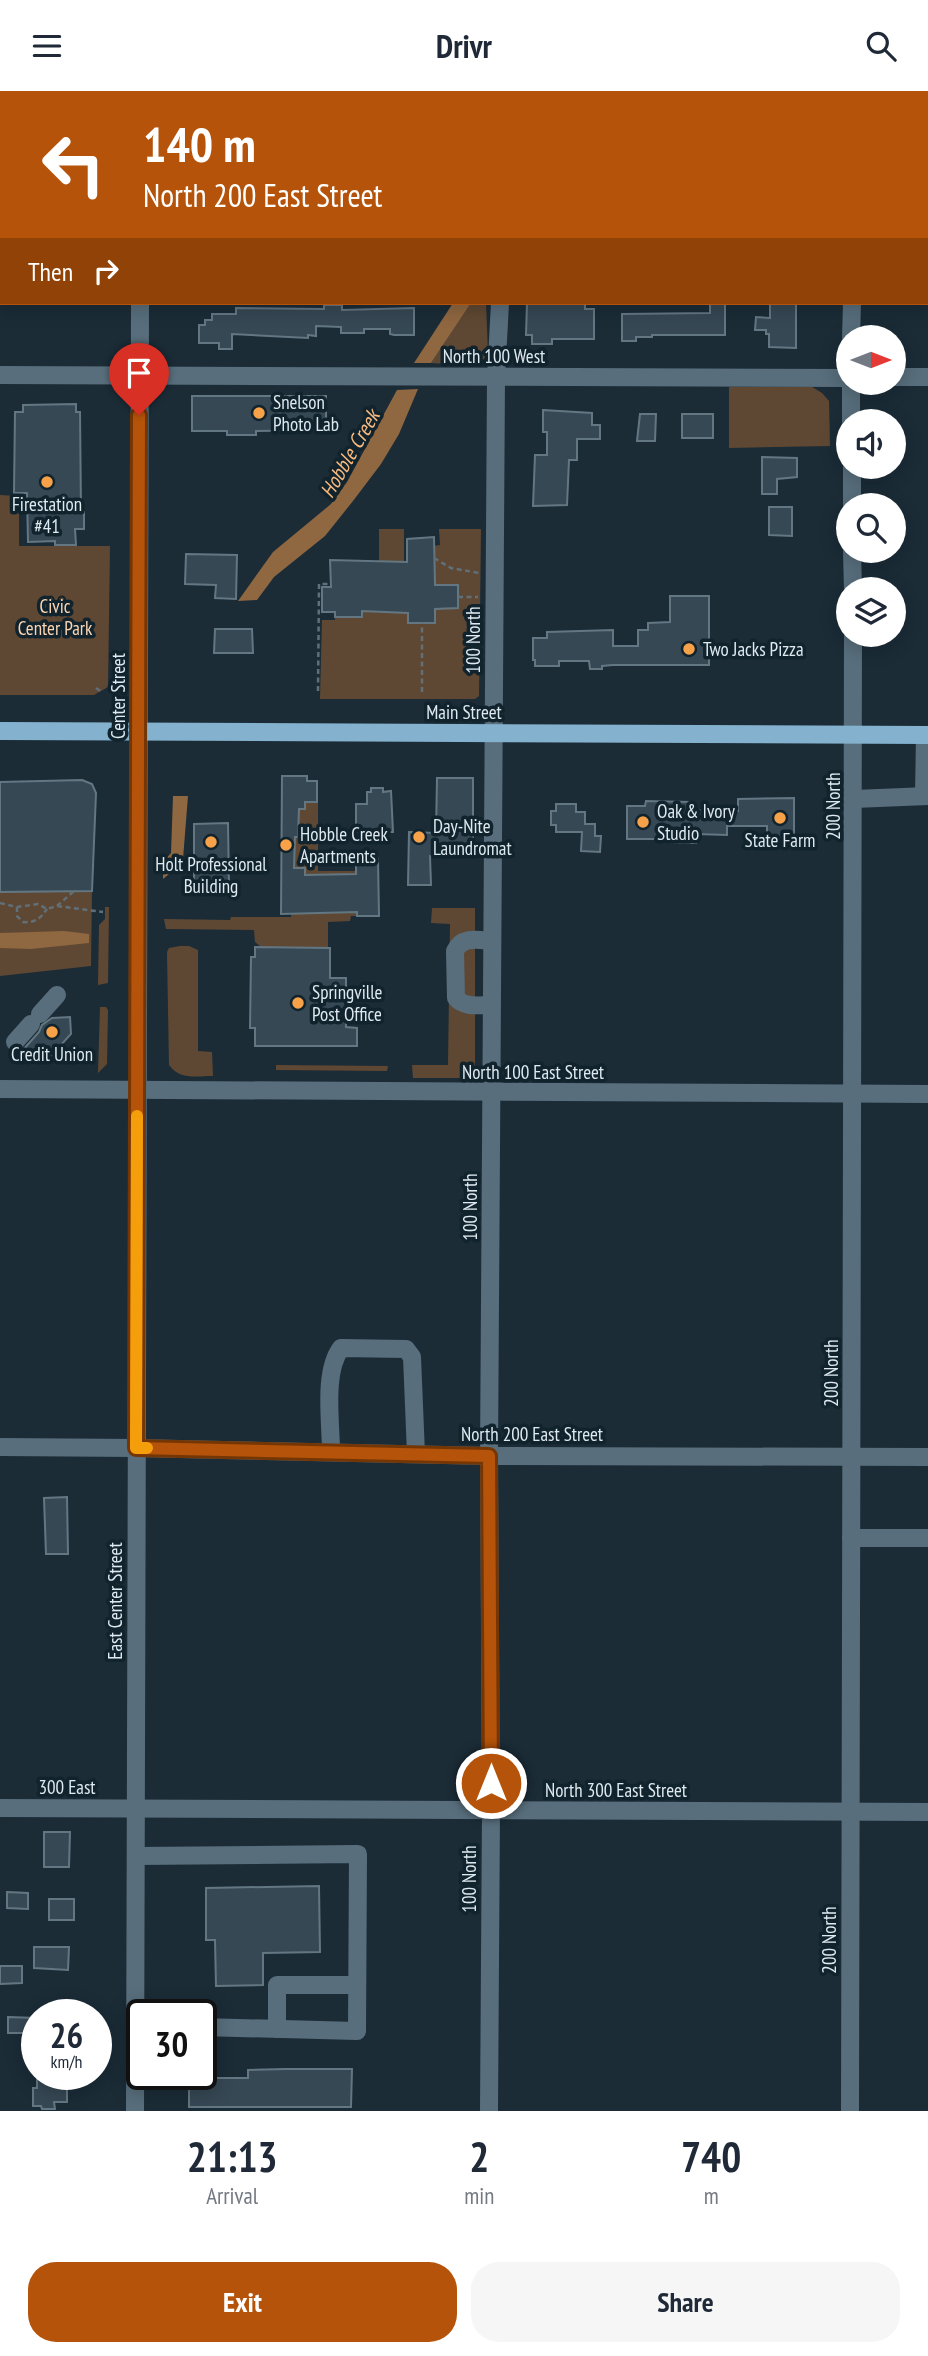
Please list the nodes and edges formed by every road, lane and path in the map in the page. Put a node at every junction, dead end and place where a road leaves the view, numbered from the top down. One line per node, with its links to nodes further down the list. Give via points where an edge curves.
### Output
1 (139, 305): 5 (street, Center Street)
2 (500, 305): 7 (street, 100 North)
3 (852, 305): 4 (street)
4 (851, 325)
5 (139, 374): 6 (street, North 100 West); 7 (street, North 100 West); 23 (street, Center Street)
6 (0, 375)
7 (496, 377): 10 (street, North 100 West); 24 (street, 100 North)
8 (906, 377): 9 (street)
9 (928, 377)
10 (836, 378)
11 (434, 558): 12 (path, via 451,568)
12 (478, 573)
13 (331, 584): 19 (path, via 319,584)
14 (458, 597): 15 (path)
15 (478, 597)
16 (422, 623): 20 (path)
17 (853, 647): 25 (street, 200 North)
18 (96, 688): 21 (path)
19 (318, 691)
20 (422, 691)
21 (102, 692)
22 (0, 731): 23 (main road, Main Street)
23 (138, 732): 24 (main road, Main Street); 40 (street, Center Street)
24 (494, 733): 25 (main road, Main Street); 35 (street, 100 North)
25 (854, 734): 26 (main road, Main Street); 28 (street, 200 North)
26 (927, 735): 27 (street)
27 (926, 796): 28 (street)
28 (854, 799): 42 (street, 200 North)
29 (74, 891): 31 (path)
30 (0, 903): 32 (path)
31 (57, 906): 33 (path); 34 (path)
32 (17, 907): 33 (path, via 38,904); 33 (path, via 17,916 32,923)
33 (47, 909)
34 (103, 912)
35 (492, 941): 37 (street, 100 North); 37 (street, via 464,941 455,951 456,998 467,1005)
36 (58, 995): 38 (street)
37 (491, 1005): 41 (street, 100 North)
38 (15, 1041)
39 (0, 1089): 40 (street, North 100 East Street)
40 (137, 1090): 41 (street, North 100 East Street); 45 (street, East Center Street)
41 (492, 1092): 42 (street, North 100 East Street); 48 (street, 100 North)
42 (853, 1094): 43 (street, North 100 East Street); 49 (street, 200 North)
43 (928, 1094)
44 (0, 1447): 45 (street, North 200 East Street)
45 (136, 1448): 46 (street, North 200 East Street); 53 (street, East Center Street)
46 (331, 1452): 47 (street, North 200 East Street); 47 (street, via 333,1358 341,1348 393,1348 406,1349 412,1357)
47 (416, 1454): 48 (street, North 200 East Street)
48 (489, 1456): 49 (street, North 200 East Street); 55 (street, 100 North)
49 (852, 1457): 50 (street, North 200 East Street); 51 (street, 200 North)
50 (928, 1457)
51 (851, 1538): 52 (street); 56 (street, 200 North)
52 (928, 1538)
53 (135, 1807): 54 (street, 300 East); 55 (street, North 300 East Street); 58 (street, East Center Street)
54 (0, 1808)
55 (491, 1810): 56 (street, North 300 East Street); 65 (street, 100 North)
56 (850, 1811): 57 (street, North 300 East Street); 66 (street, 200 North)
57 (928, 1812)
58 (135, 1856): 59 (street, via 358,1854); 60 (street, East Center Street)
59 (357, 1985): 62 (street, via 277,1985); 62 (street, via 357,2031)
60 (138, 1999)
61 (217, 2027): 62 (street)
62 (277, 2029)
63 (136, 2090): 64 (street, East Center Street)
64 (135, 2111)
65 (489, 2111)
66 (850, 2111)

